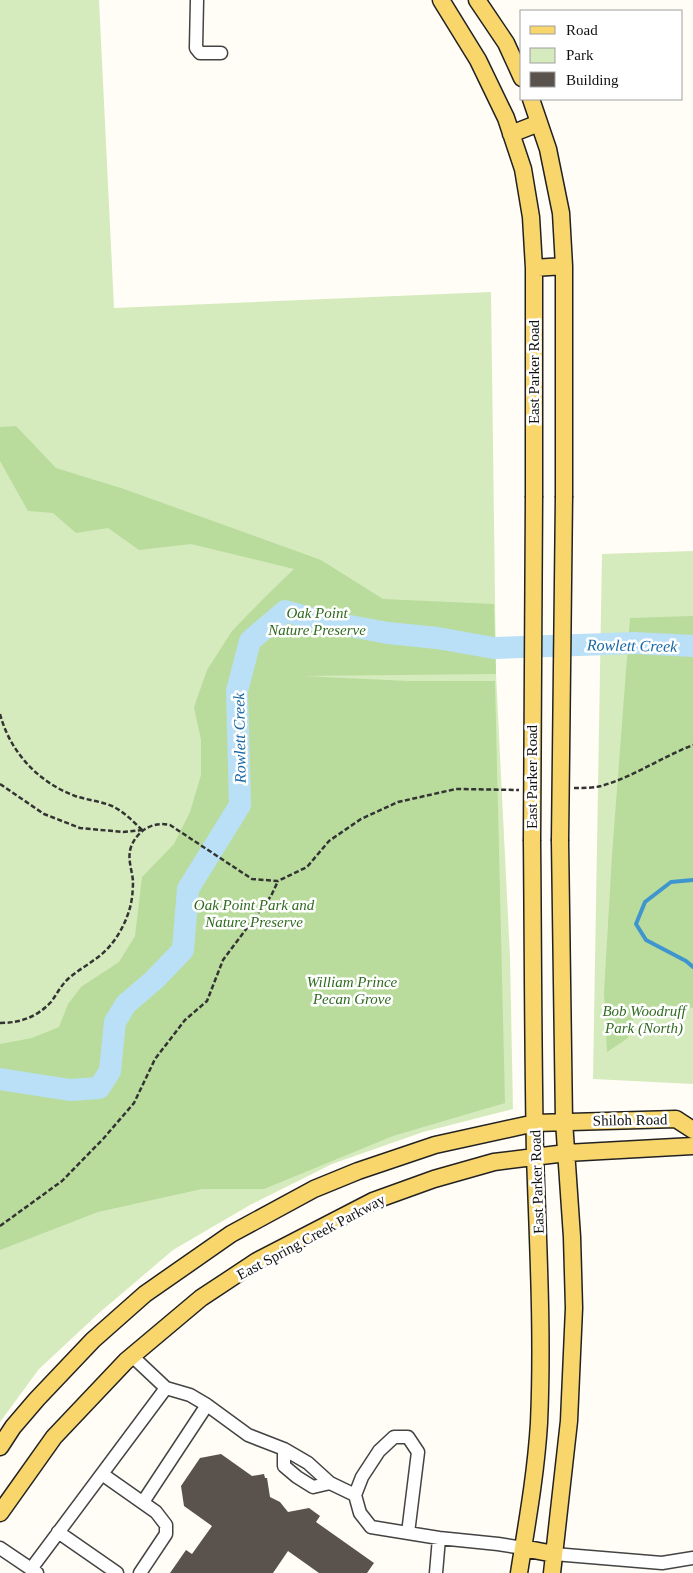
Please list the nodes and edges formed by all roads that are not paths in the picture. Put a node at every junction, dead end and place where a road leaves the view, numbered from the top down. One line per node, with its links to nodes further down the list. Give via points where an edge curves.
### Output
1 (197, 0): 4 (lane, via 196,48 200,53)
2 (441, 0): 8 (main road, East Parker Road, via 478,60)
3 (478, 0): 5 (main road, via 506,43)
4 (221, 53)
5 (520, 74)
6 (532, 100): 7 (main road, East Parker Road)
7 (539, 123): 8 (main road); 9 (main road, East Parker Road, via 548,149 561,213)
8 (511, 134): 10 (main road, East Parker Road, via 523,169 531,217)
9 (564, 266): 10 (main road); 11 (main road, East Parker Road, bridge, via 560,841)
10 (534, 268): 12 (main road, East Parker Road, bridge, via 532,841)
11 (564, 1121): 12 (main road); 13 (main road, Shiloh Road, via 676,1119); 15 (main road, East Parker Road)
12 (535, 1123): 16 (main road, East Parker Road); 20 (main road, via 435,1145 358,1171 314,1189 231,1234 145,1294 93,1340 19,1420)
13 (693, 1130)
14 (693, 1146): 15 (main road, Shiloh Road)
15 (566, 1153): 16 (main road, East Spring Creek Parkway); 34 (main road, East Parker Road, via 574,1308 569,1421)
16 (536, 1156): 17 (main road, East Spring Creek Parkway, via 494,1162 373,1201 257,1261 201,1298); 33 (main road, East Parker Road, via 540,1260 539,1415)
17 (132, 1356): 18 (lane); 28 (main road, East Spring Creek Parkway, via 54,1437)
18 (166, 1388): 19 (lane, via 190,1395); 23 (lane)
19 (208, 1406): 21 (lane, via 248,1435); 27 (lane)
20 (0, 1447)
21 (284, 1449): 22 (lane); 24 (lane, via 284,1466)
22 (308, 1463): 24 (lane); 25 (lane)
23 (102, 1474): 27 (lane); 29 (lane)
24 (297, 1477): 25 (lane, via 313,1487)
25 (330, 1483): 26 (lane)
26 (355, 1495): 30 (lane, via 360,1513 371,1528); 30 (lane, via 379,1451 394,1437 408,1437 418,1452)
27 (143, 1502): 38 (lane, via 166,1525 166,1534)
28 (0, 1513)
29 (58, 1532): 36 (lane); 37 (lane)
30 (408, 1533): 31 (lane)
31 (439, 1538): 33 (lane); 39 (lane)
32 (0, 1548): 36 (lane)
33 (523, 1548): 34 (main road); 40 (main road, East Parker Road)
34 (554, 1554): 35 (lane, via 662,1563); 41 (main road, East Parker Road)
35 (693, 1558)
36 (34, 1571)
37 (117, 1573)
38 (140, 1573)
39 (436, 1573)
40 (520, 1573)
41 (552, 1573)

